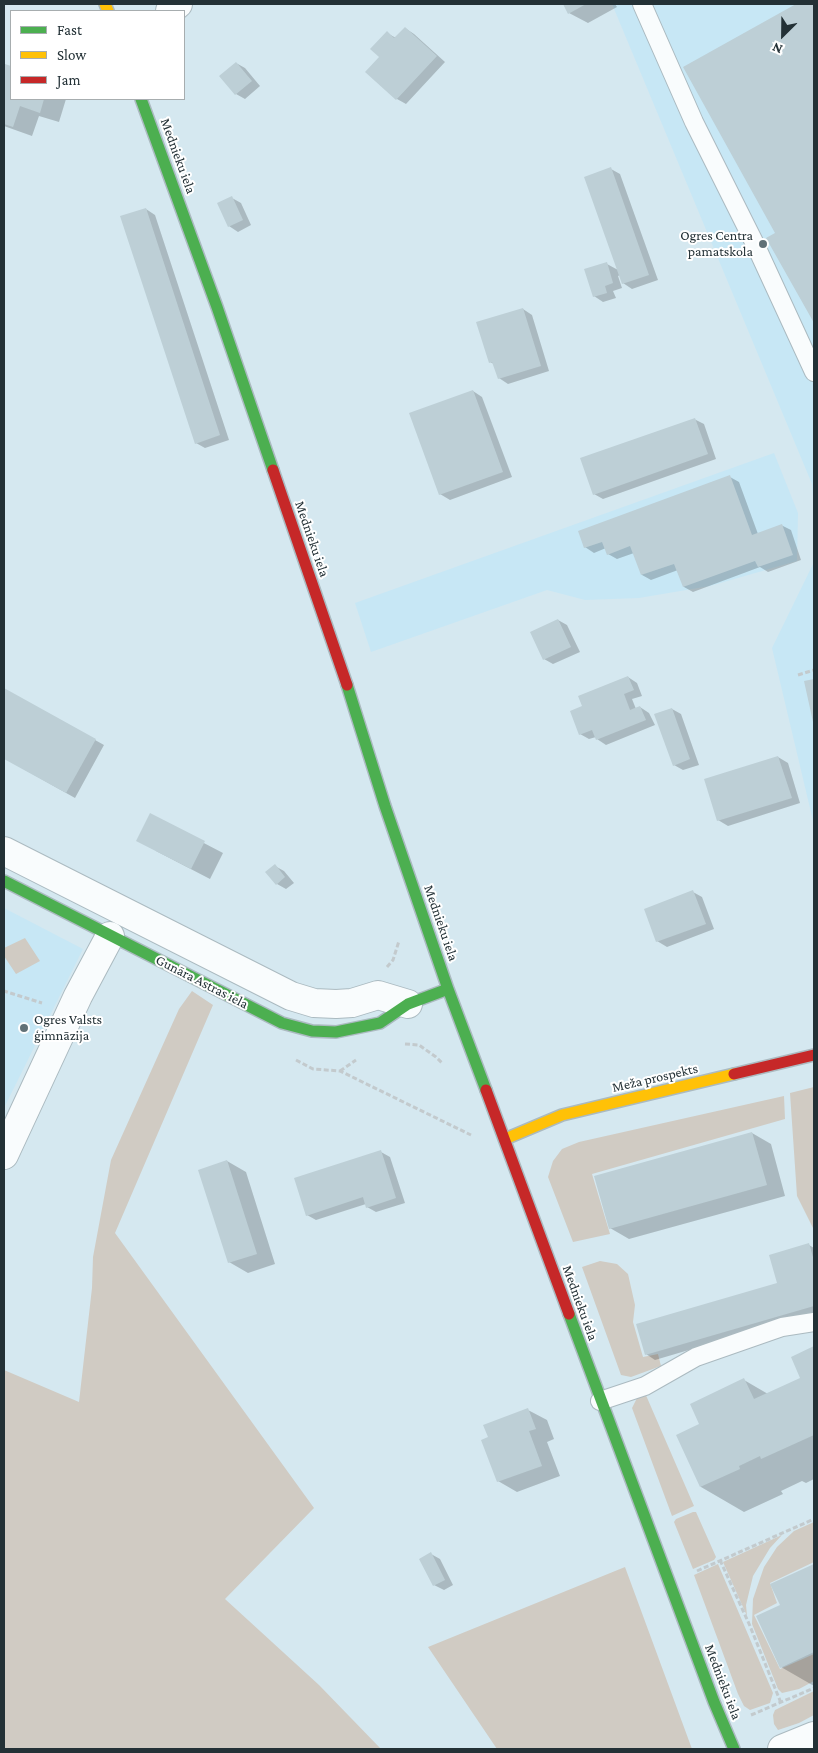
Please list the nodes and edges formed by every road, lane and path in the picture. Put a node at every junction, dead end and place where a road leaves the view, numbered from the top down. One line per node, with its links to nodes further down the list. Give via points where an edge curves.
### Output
1 (642, 4): 3 (lane, via 694,122)
2 (141, 100): 9 (street, Mednieku iela, via 334,646)
3 (814, 372)
4 (814, 670): 5 (path)
5 (798, 675)
6 (4, 851): 12 (street, Gunāra Astras iela, via 291,996 314,1003 336,1004 378,995)
7 (4, 881): 8 (street, Gunāra Astras iela)
8 (110, 936): 12 (street, Gunāra Astras iela, via 282,1023 312,1031 336,1032 380,1023); 17 (street, via 78,996)
9 (448, 989): 12 (street, Gunāra Astras iela); 16 (street, Mednieku iela)
10 (4, 990): 11 (path)
11 (42, 1003)
12 (408, 1004)
13 (814, 1055): 16 (street, Meža prospekts, via 562,1115)
14 (288, 1056): 15 (path, via 313,1068 340,1071)
15 (478, 1138)
16 (505, 1138): 19 (street, Mednieku iela)
17 (4, 1155)
18 (814, 1322): 19 (lane, via 782,1328 696,1357 645,1386)
19 (600, 1402): 27 (street, Mednieku iela)
20 (814, 1519): 21 (path)
21 (720, 1560): 22 (path); 24 (path)
22 (691, 1574)
23 (814, 1688): 24 (path)
24 (781, 1703): 25 (path)
25 (750, 1716)
26 (814, 1736): 28 (street)
27 (734, 1749)
28 (782, 1749)

